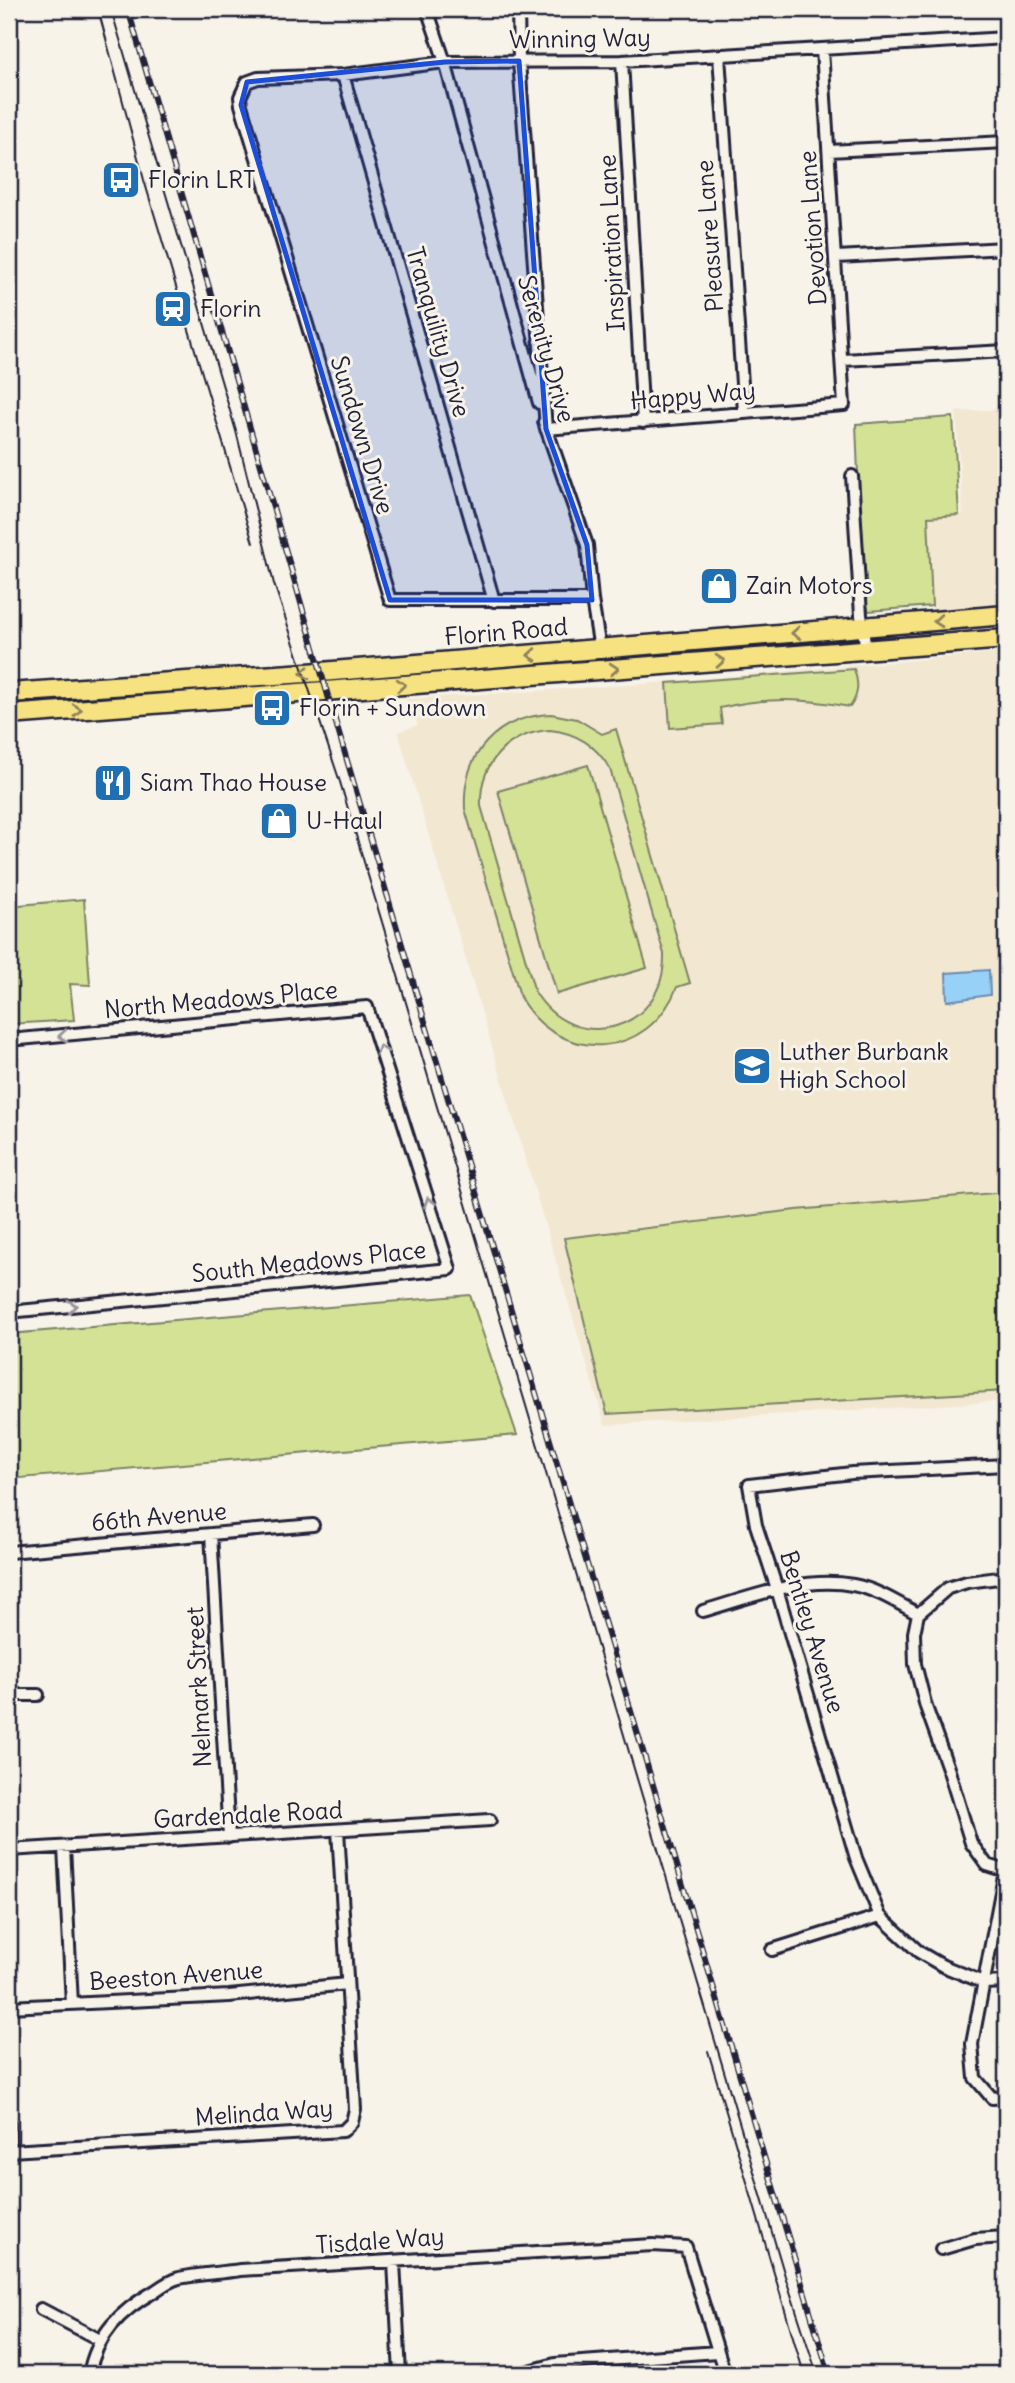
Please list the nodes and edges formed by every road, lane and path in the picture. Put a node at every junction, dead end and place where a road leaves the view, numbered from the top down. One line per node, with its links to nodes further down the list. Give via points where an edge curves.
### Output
1 (428, 9): 8 (street, Serenity Drive)
2 (518, 9): 6 (street)
3 (1006, 38): 4 (street, Winning Way)
4 (822, 49): 5 (street, Winning Way); 12 (street, Devotion Lane)
5 (719, 56): 7 (street, Winning Way); 18 (street, Pleasure Lane)
6 (519, 61): 7 (street, Winning Way); 8 (street, Winning Way); 20 (street)
7 (622, 61): 19 (street, Inspiration Lane)
8 (445, 62): 9 (street, Winning Way); 20 (street, Serenity Drive)
9 (343, 75): 10 (street, Winning Way, via 258,78); 22 (street, Tranquility Drive)
10 (243, 88): 22 (street, Sundown Drive, via 241,105 390,600)
11 (1006, 142): 12 (street)
12 (829, 151): 14 (street, Devotion Lane)
13 (1006, 248): 14 (street)
14 (837, 257): 16 (street, Devotion Lane)
15 (1006, 351): 16 (street)
16 (843, 360): 17 (street, Devotion Lane)
17 (844, 405): 18 (street, Happy Way)
18 (744, 412): 19 (street, Happy Way)
19 (643, 422): 20 (street, Happy Way)
20 (546, 429): 23 (street, Serenity Drive, via 587,545)
21 (852, 476): 25 (street)
22 (494, 600): 23 (street, Sundown Drive)
23 (592, 600): 27 (street, Serenity Drive)
24 (1006, 615): 25 (main road, Florin Road, one-way to 25)
25 (864, 628): 27 (main road, Florin Road, one-way to 27); 28 (street)
26 (1006, 639): 28 (main road, Florin Road)
27 (600, 649): 29 (main road); 30 (main road, Florin Road, one-way to 30)
28 (866, 651): 29 (main road, Florin Road, one-way to 28)
29 (577, 672): 31 (main road, Florin Road, one-way to 29)
30 (9, 693)
31 (9, 715)
32 (9, 1040): 33 (street, North Meadows Place, one-way to 32, via 367,1007)
33 (401, 1115): 34 (street, South Meadows Place, one-way to 33, via 450,1269)
34 (9, 1312)
35 (1006, 1465): 40 (street, Bentley Avenue, via 749,1485 756,1525)
36 (313, 1525): 37 (street, 66th Avenue)
37 (211, 1534): 38 (street, 66th Avenue); 47 (street, Nelmark Street)
38 (9, 1552)
39 (1006, 1577): 42 (street, via 948,1588)
40 (778, 1589): 41 (street); 42 (street, via 826,1583 855,1586); 51 (street, Bentley Avenue, via 856,1858)
41 (703, 1611)
42 (918, 1614): 50 (street, via 915,1664 971,1843 987,1865)
43 (9, 1695): 44 (street)
44 (38, 1695)
45 (490, 1820): 46 (street, Gardendale Road)
46 (338, 1830): 47 (street, Gardendale Road); 55 (street, Melinda Way)
47 (229, 1837): 48 (street, Gardendale Road)
48 (64, 1847): 49 (street, Gardendale Road); 56 (street)
49 (9, 1850)
50 (1006, 1871): 54 (street)
51 (880, 1916): 52 (street); 54 (street, Bentley Avenue, via 919,1952)
52 (772, 1950)
53 (1006, 1982): 54 (street)
54 (985, 1983): 58 (street, via 972,2044 975,2078 992,2098)
55 (346, 1984): 56 (street, Beeston Avenue); 60 (street, Melinda Way, via 355,2109 352,2122 342,2131)
56 (72, 2004): 57 (street, Beeston Avenue)
57 (9, 2007)
58 (1006, 2097)
59 (9, 2122): 60 (street)
60 (10, 2151)
61 (1006, 2237): 62 (street, via 975,2239)
62 (941, 2249)
63 (394, 2262): 65 (street, Tisdale Way, via 240,2270 176,2279 118,2315); 66 (street, Tisdale Way, via 686,2246); 68 (street)
64 (41, 2309): 65 (street)
65 (100, 2340): 67 (street, Tisdale Way)
66 (718, 2352): 69 (street, via 555,2364); 70 (street)
67 (89, 2374)
68 (400, 2374)
69 (519, 2374)
70 (724, 2374)

